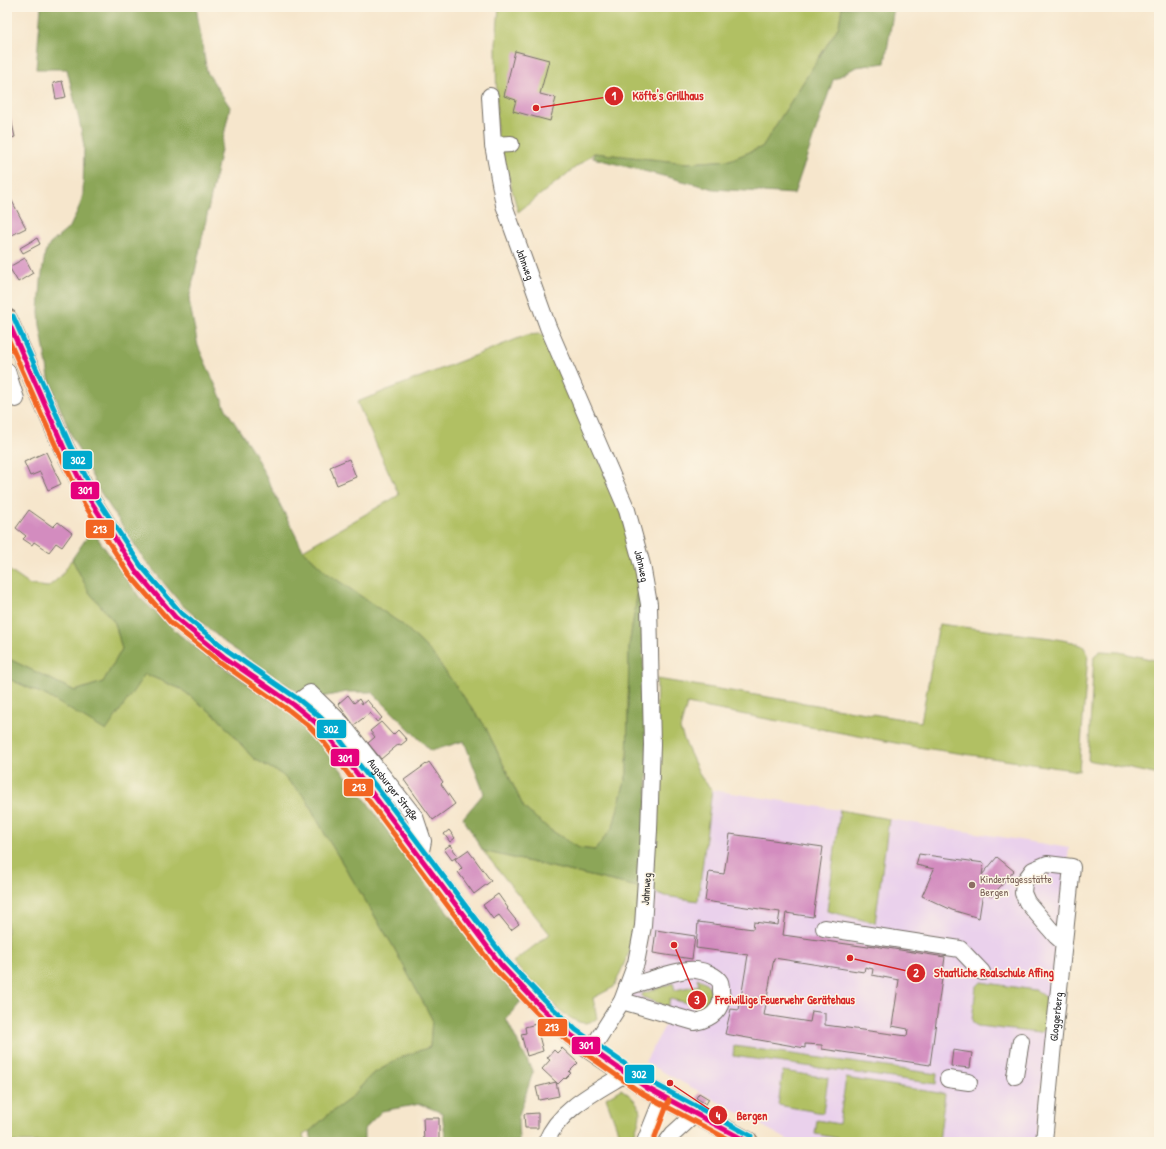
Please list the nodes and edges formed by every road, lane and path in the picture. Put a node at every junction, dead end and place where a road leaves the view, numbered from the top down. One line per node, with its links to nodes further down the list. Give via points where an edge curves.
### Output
1 (490, 96): 3 (street, Jahnweg)
2 (511, 144): 3 (street)
3 (493, 145): 10 (street, Jahnweg, via 504,205 548,327 628,510 649,604 652,737 649,830 643,926 636,963)
4 (7, 319): 12 (main road, Augsburger Straße, via 90,500 135,570 176,618 224,657 315,722 501,965 541,1007)
5 (7, 371): 6 (street)
6 (16, 399)
7 (824, 928): 9 (street, via 960,949)
8 (1064, 943): 8 (street, Gloggerberg, via 1072,867 1047,864 1033,870 1024,882 1023,893 1027,902); 23 (street, Gloggerberg)
9 (982, 972)
10 (625, 994): 10 (street, via 673,966 683,970 694,969 714,976 720,983 722,1001 712,1017 695,1022); 12 (street, Jahnweg)
11 (1021, 1041): 14 (street)
12 (591, 1050): 13 (main road, Augsburger Straße)
13 (625, 1074): 17 (main road, Augsburger Straße); 19 (street, via 574,1107 557,1122)
14 (1015, 1076)
15 (948, 1078): 16 (street)
16 (969, 1082)
17 (663, 1097): 18 (main road, Augsburger Straße); 20 (street)
18 (695, 1114): 21 (street); 22 (main road, Augsburger Straße)
19 (546, 1142)
20 (645, 1142)
21 (667, 1142)
22 (748, 1142)
23 (1044, 1142)

